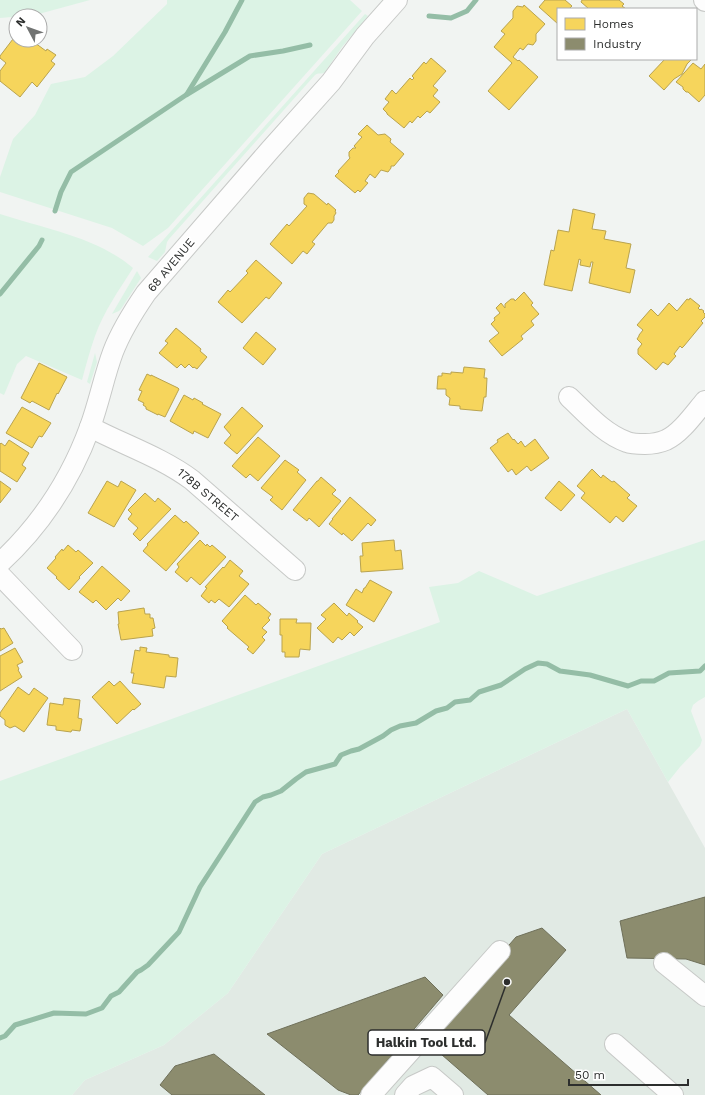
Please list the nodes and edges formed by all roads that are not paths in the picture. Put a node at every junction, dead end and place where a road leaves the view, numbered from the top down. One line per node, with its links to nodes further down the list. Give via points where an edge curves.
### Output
1 (397, 0): 4 (street, 68 AVENUE, via 365,36 331,82 146,293 132,313 113,352)
2 (569, 397): 3 (street, via 602,428 614,436 638,444 666,440)
3 (705, 402)
4 (90, 427): 5 (street, 68 AVENUE, via 71,471 58,492 30,532); 6 (street, 178B STREET, via 178,470)
5 (0, 563)
6 (295, 570)
7 (0, 575): 8 (street)
8 (72, 650)
9 (500, 951): 13 (street)
10 (664, 963): 11 (street)
11 (705, 996)
12 (614, 1044): 16 (street)
13 (371, 1095)
14 (405, 1095): 15 (street, via 413,1086 432,1077)
15 (453, 1095)
16 (673, 1095)

